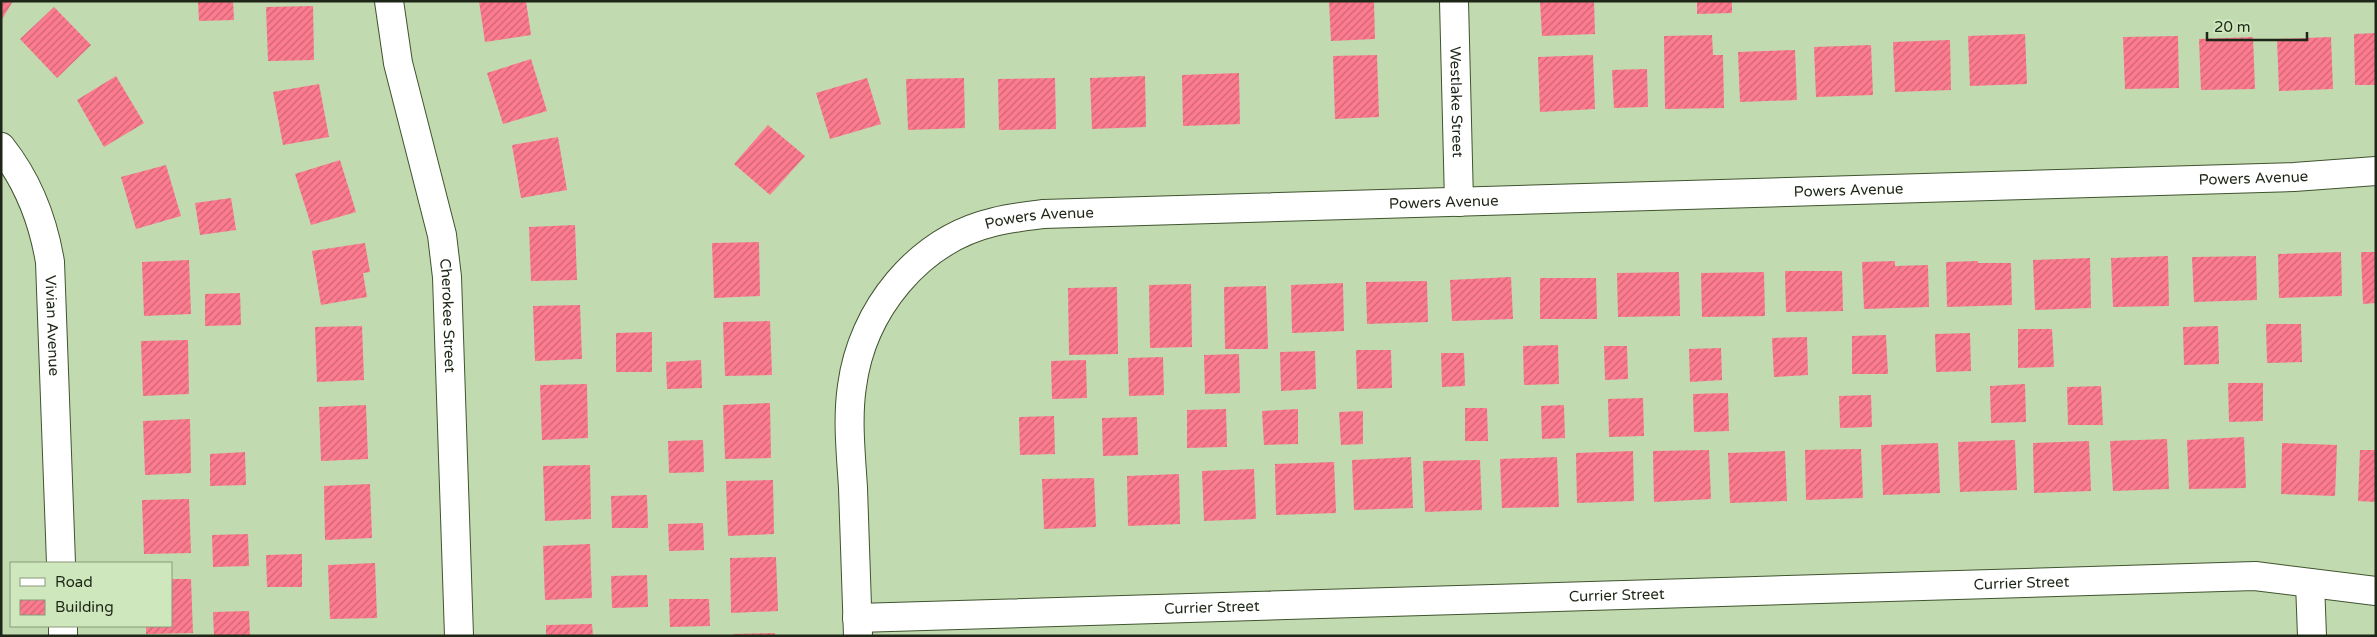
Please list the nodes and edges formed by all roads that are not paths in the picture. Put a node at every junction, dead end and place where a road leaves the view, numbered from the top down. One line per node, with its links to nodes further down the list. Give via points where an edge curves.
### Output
1 (389, 1): 10 (street, Cherokee Street, via 398,63 442,235 447,277)
2 (1454, 1): 5 (street, Westlake Street)
3 (1, 148): 6 (street, Vivian Avenue, via 18,168 39,216 50,262)
4 (2376, 171): 5 (street, Powers Avenue, via 2294,177)
5 (1459, 202): 9 (street, Powers Avenue, via 1043,214 993,222 954,237 927,254 883,301 868,329 851,388)
6 (61, 562)
7 (2310, 583): 8 (street, Currier Street); 9 (street, Currier Street, via 2256,576 2111,580); 11 (street)
8 (2376, 591)
9 (857, 627)
10 (459, 636)
11 (2312, 636)

